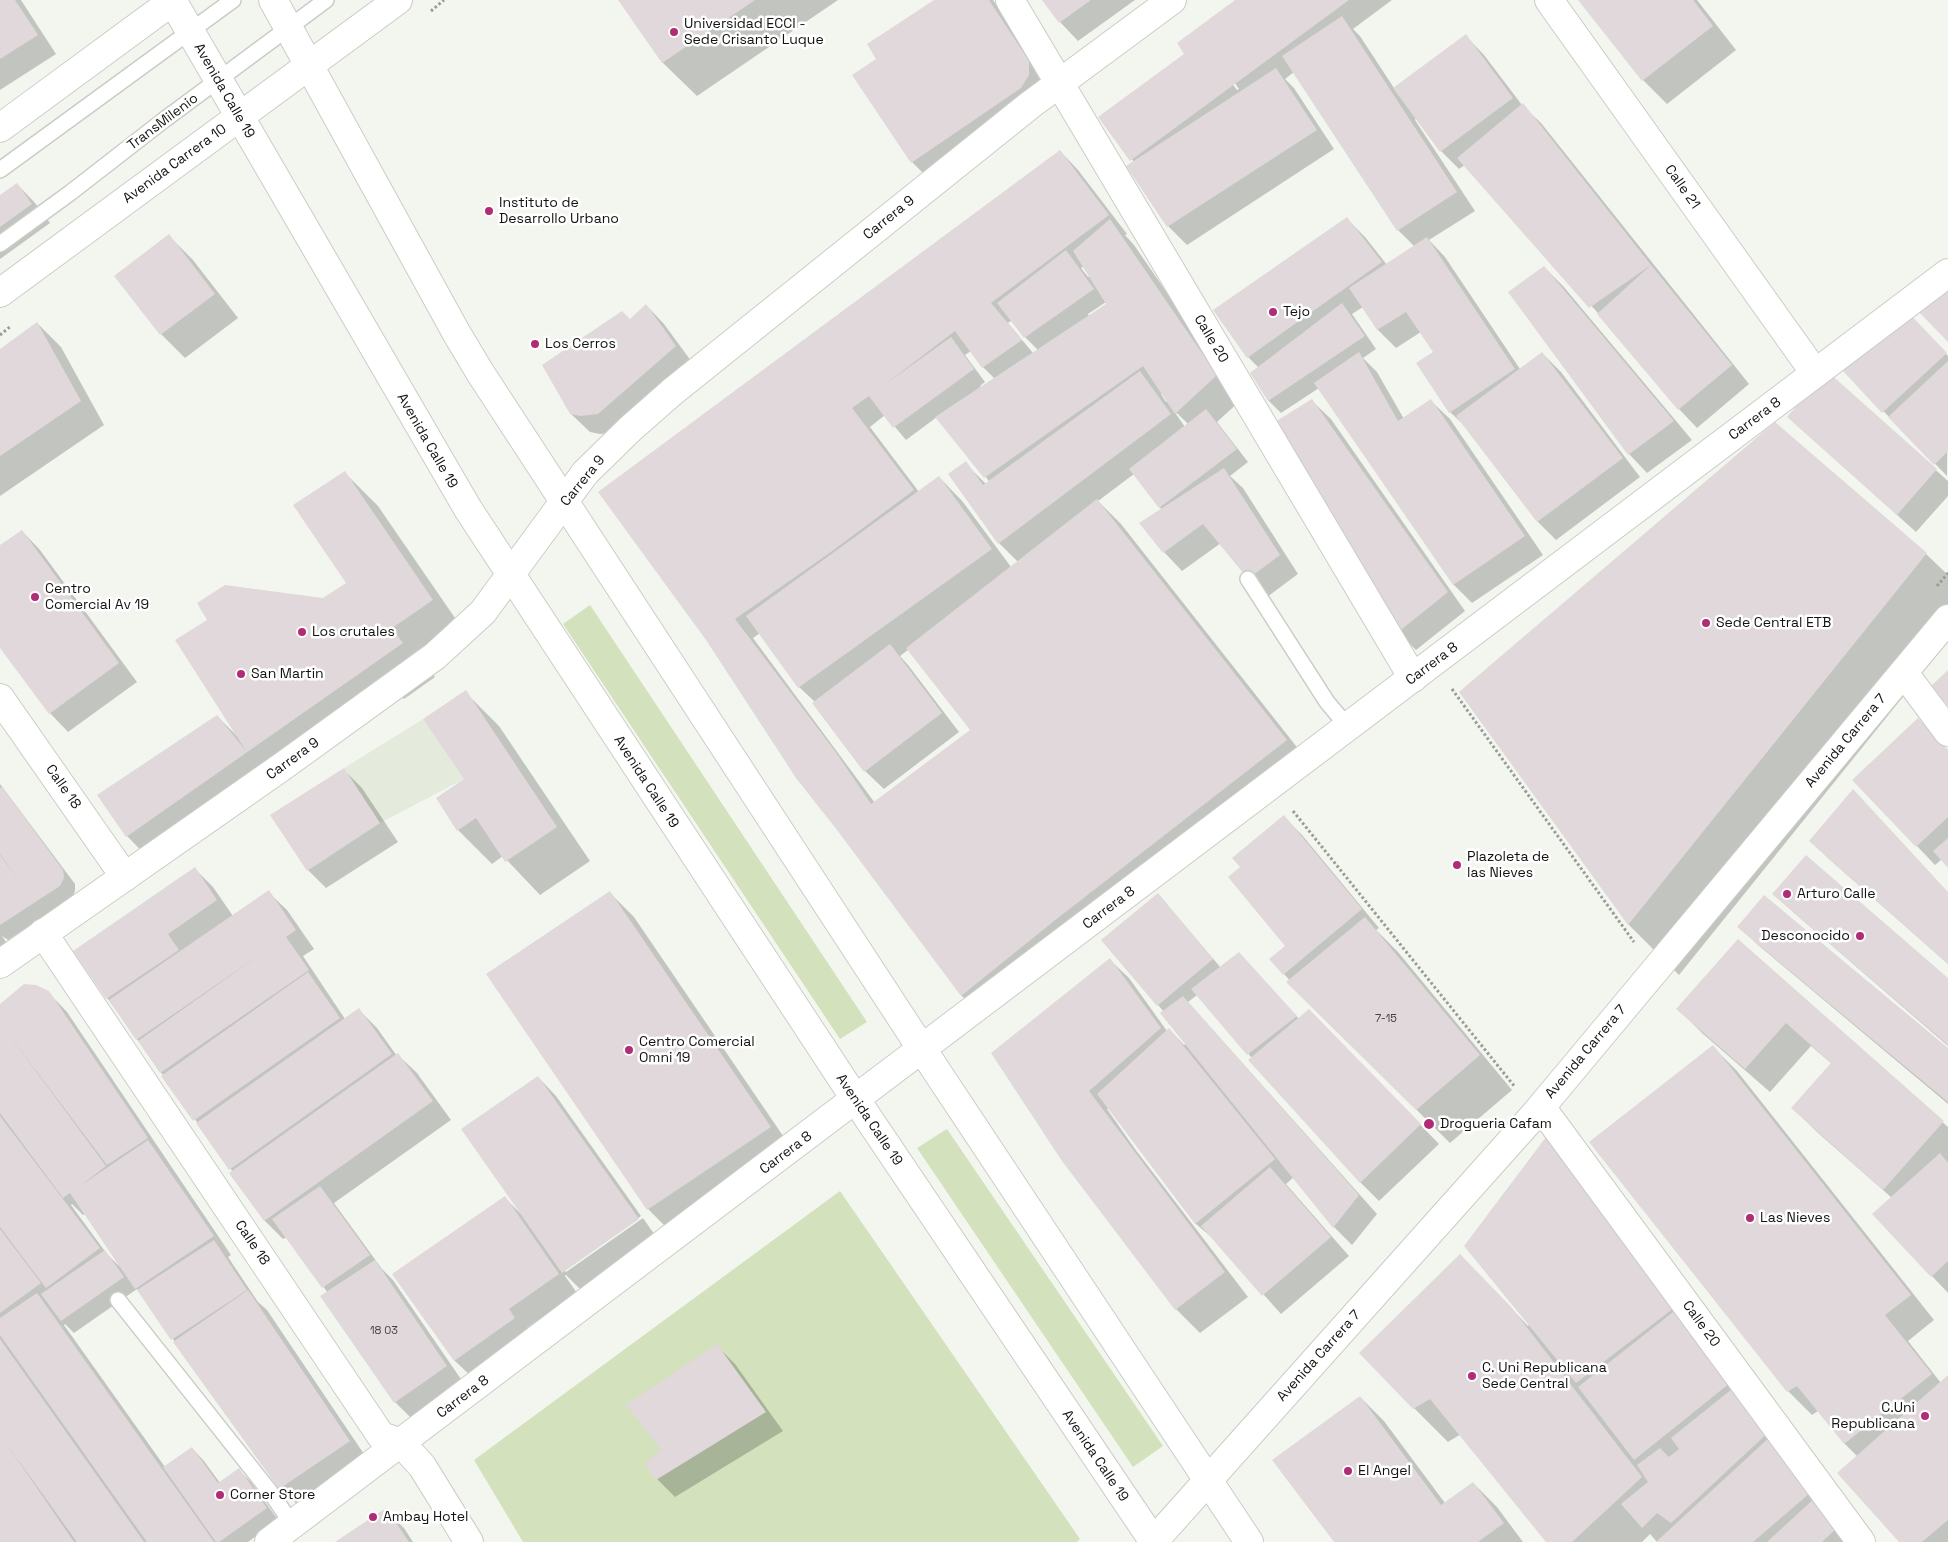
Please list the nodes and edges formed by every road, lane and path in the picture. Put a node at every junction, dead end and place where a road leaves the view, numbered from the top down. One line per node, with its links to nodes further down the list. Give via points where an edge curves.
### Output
1 (173, 0): 10 (street, Avenida Calle 19); 15 (street)
2 (233, 0): 10 (lane)
3 (274, 0): 9 (street)
4 (326, 0): 9 (lane, TransMilenio)
5 (398, 0): 11 (street, Avenida Carrera 10)
6 (1010, 0): 13 (street, Calle 20)
7 (1172, 0): 13 (street, Carrera 9)
8 (1550, 0): 20 (street, Calle 21)
9 (289, 27): 11 (street); 12 (lane, TransMilenio)
10 (190, 32): 12 (street, Avenida Calle 19); 16 (lane)
11 (310, 65): 14 (street, Avenida Carrera 10); 21 (street, via 456,334)
12 (218, 81): 14 (street, Avenida Calle 19); 17 (lane, TransMilenio)
13 (1059, 84): 21 (street, Carrera 9, via 672,392 586,473); 25 (street, Calle 20)
14 (240, 117): 19 (street, Avenida Carrera 10); 22 (street, Avenida Calle 19, via 458,493)
15 (0, 128)
16 (0, 170)
17 (0, 244)
18 (1948, 273): 20 (street, Carrera 8)
19 (0, 293)
20 (1816, 373): 25 (street, Carrera 8)
21 (565, 503): 22 (street, Carrera 9); 35 (street)
22 (511, 575): 31 (street, Carrera 9, via 483,612 434,656); 36 (street, Avenida Calle 19)
23 (1248, 579): 28 (lane, via 1327,702)
24 (1948, 619): 26 (street, Avenida Carrera 7)
25 (1423, 671): 28 (street, Carrera 8); 34 (path)
26 (1904, 673): 29 (street); 34 (street, Avenida Carrera 7)
27 (0, 698): 31 (street, Calle 18)
28 (1348, 727): 30 (street, Carrera 8)
29 (1948, 732)
30 (1272, 784): 35 (street, Carrera 8); 37 (path)
31 (125, 877): 32 (street, Carrera 9)
32 (43, 933): 33 (street, Carrera 9); 39 (street, Calle 18, via 381,1436)
33 (0, 964)
34 (1655, 970): 37 (street, Avenida Carrera 7)
35 (922, 1049): 36 (street, Carrera 8); 40 (street)
36 (856, 1100): 39 (street, Carrera 8); 44 (street, Avenida Calle 19)
37 (1538, 1110): 40 (street, Avenida Carrera 7); 46 (street, Calle 20)
38 (118, 1300): 41 (lane)
39 (401, 1443): 41 (street, Carrera 8); 43 (street, Calle 18, via 422,1466)
40 (1208, 1480): 44 (street, Avenida Carrera 7); 45 (street)
41 (292, 1524): 42 (street, Carrera 8)
42 (269, 1542)
43 (469, 1542)
44 (1153, 1542)
45 (1249, 1542)
46 (1861, 1542)

